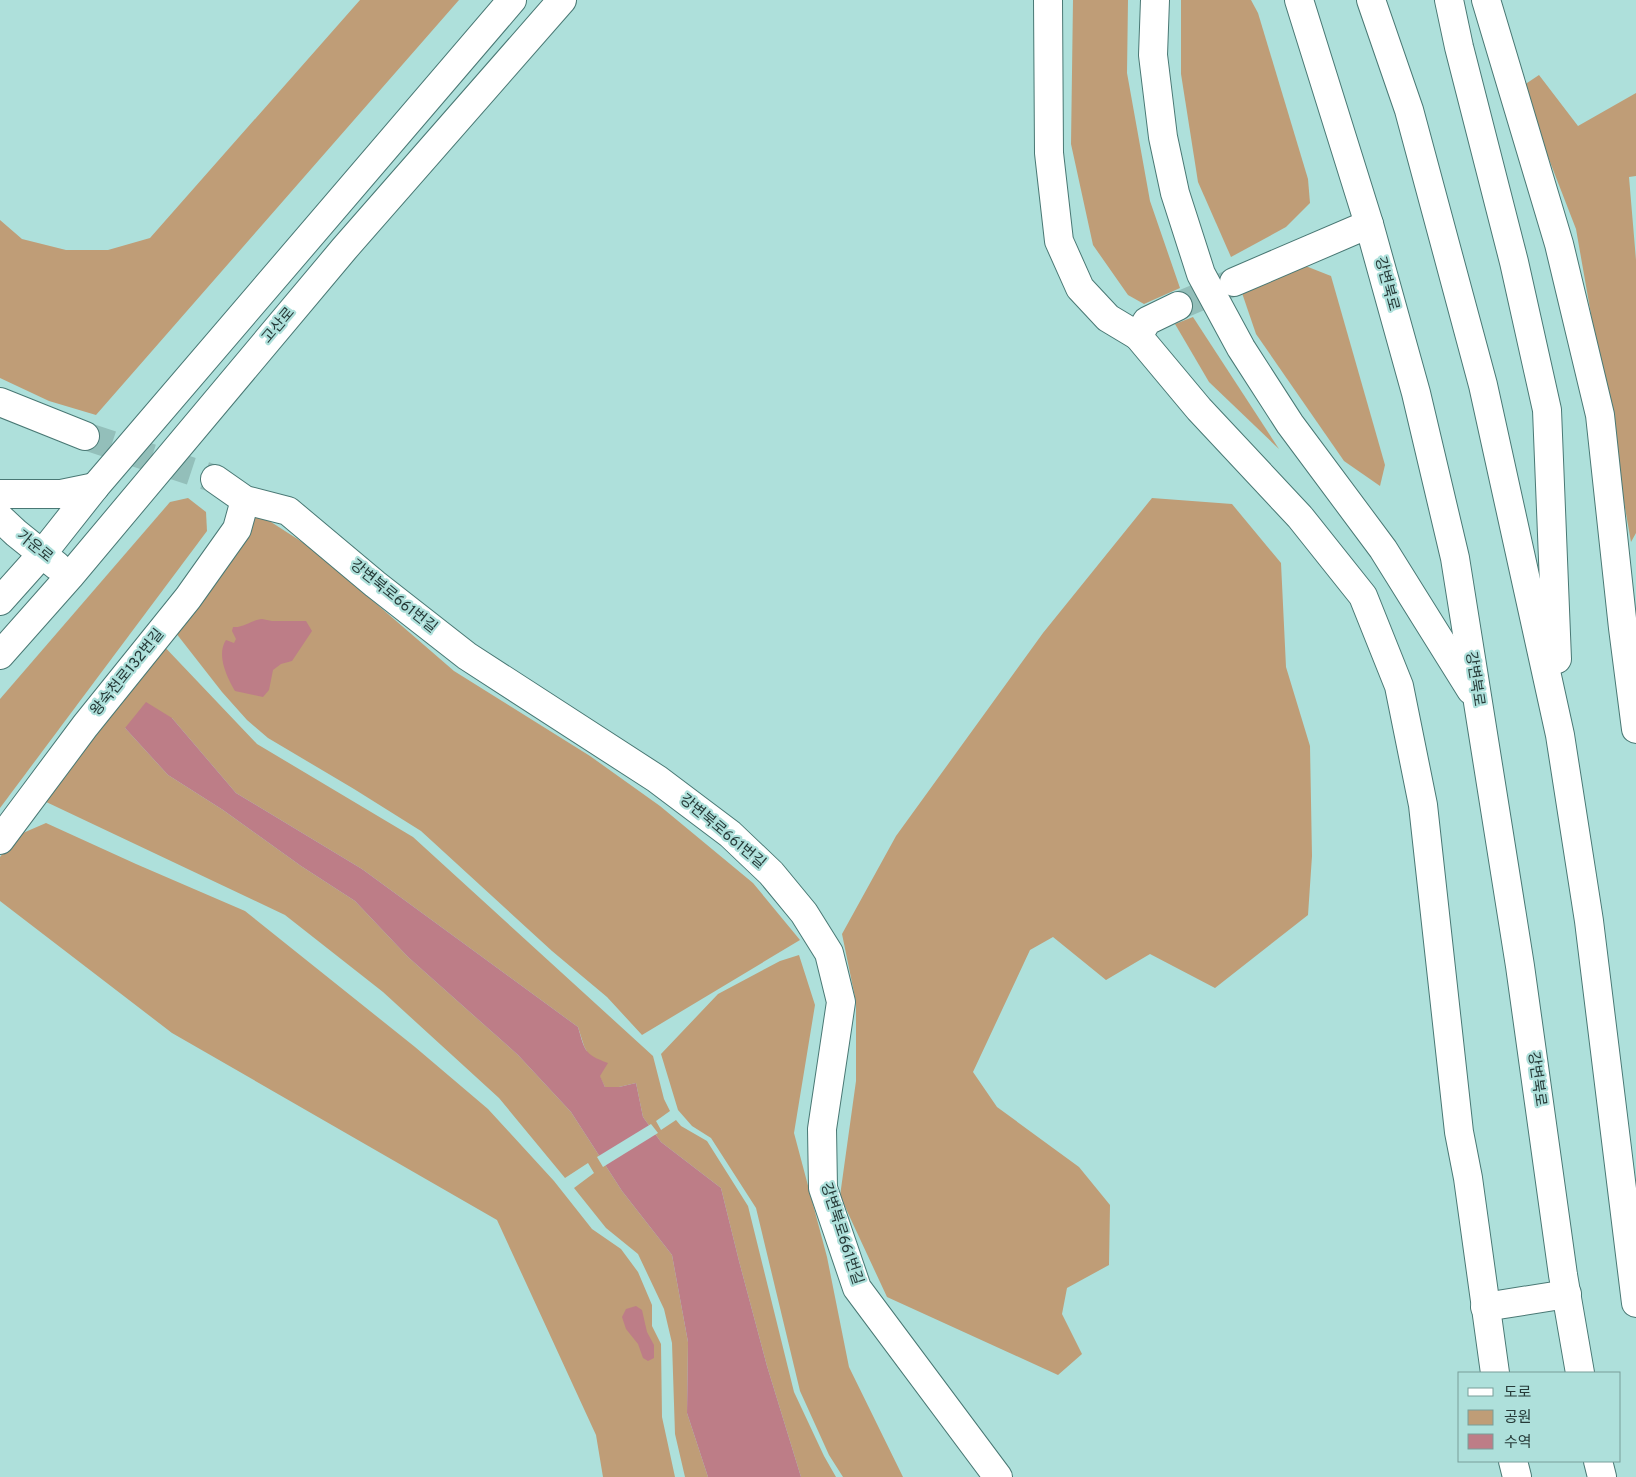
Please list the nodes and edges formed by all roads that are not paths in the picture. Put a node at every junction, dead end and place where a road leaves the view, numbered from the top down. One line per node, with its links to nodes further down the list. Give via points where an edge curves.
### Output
1 (512, 0): 16 (main road)
2 (562, 0): 21 (main road, 고산로, via 344,249)
3 (1048, 0): 12 (main road, via 1049,153 1059,241 1080,288 1108,318)
4 (1155, 0): 24 (main road, via 1152,55 1163,137 1175,193 1201,274 1241,348 1285,417 1384,549)
5 (1299, 0): 9 (main road, 강변북로)
6 (1371, 0): 26 (main road, via 1409,110 1483,385)
7 (1449, 0): 26 (main road, via 1547,410)
8 (1486, 0): 25 (main road, via 1558,244 1600,415)
9 (1369, 224): 10 (main road); 24 (main road, 강변북로, via 1416,393 1455,558)
10 (1234, 282)
11 (1178, 306): 12 (main road, via 1147,321)
12 (1138, 336): 31 (main road, via 1199,409 1300,517 1364,596 1399,686 1423,805 1459,1132)
13 (0, 402): 14 (main road)
14 (85, 436)
15 (215, 479): 18 (main road, 강변북로661번길)
16 (95, 487): 17 (main road, via 61,494); 20 (main road)
17 (0, 494)
18 (245, 500): 27 (main road, 왕숙천로132번길, via 237,529 188,598); 36 (main road, 강변북로661번길, via 288,512 467,656 657,779 730,834 771,873 804,913 828,953 841,1002 822,1128 823,1188 857,1288)
19 (0, 518): 20 (main road, 가운로)
20 (42, 554): 21 (main road, 가운로); 22 (main road)
21 (70, 576): 23 (main road, 고산로)
22 (0, 601)
23 (0, 655)
24 (1477, 700): 29 (main road, 강변북로, via 1520,966)
25 (1636, 729)
26 (1560, 735): 28 (main road, via 1589,921)
27 (0, 840)
28 (1634, 1270): 30 (main road)
29 (1567, 1294): 31 (main road); 33 (main road, 강변북로)
30 (1636, 1303)
31 (1485, 1306): 32 (main road)
32 (1494, 1372)
33 (1580, 1372)
34 (1513, 1462): 37 (main road)
35 (1598, 1462): 38 (main road)
36 (998, 1477)
37 (1517, 1477)
38 (1602, 1477)

